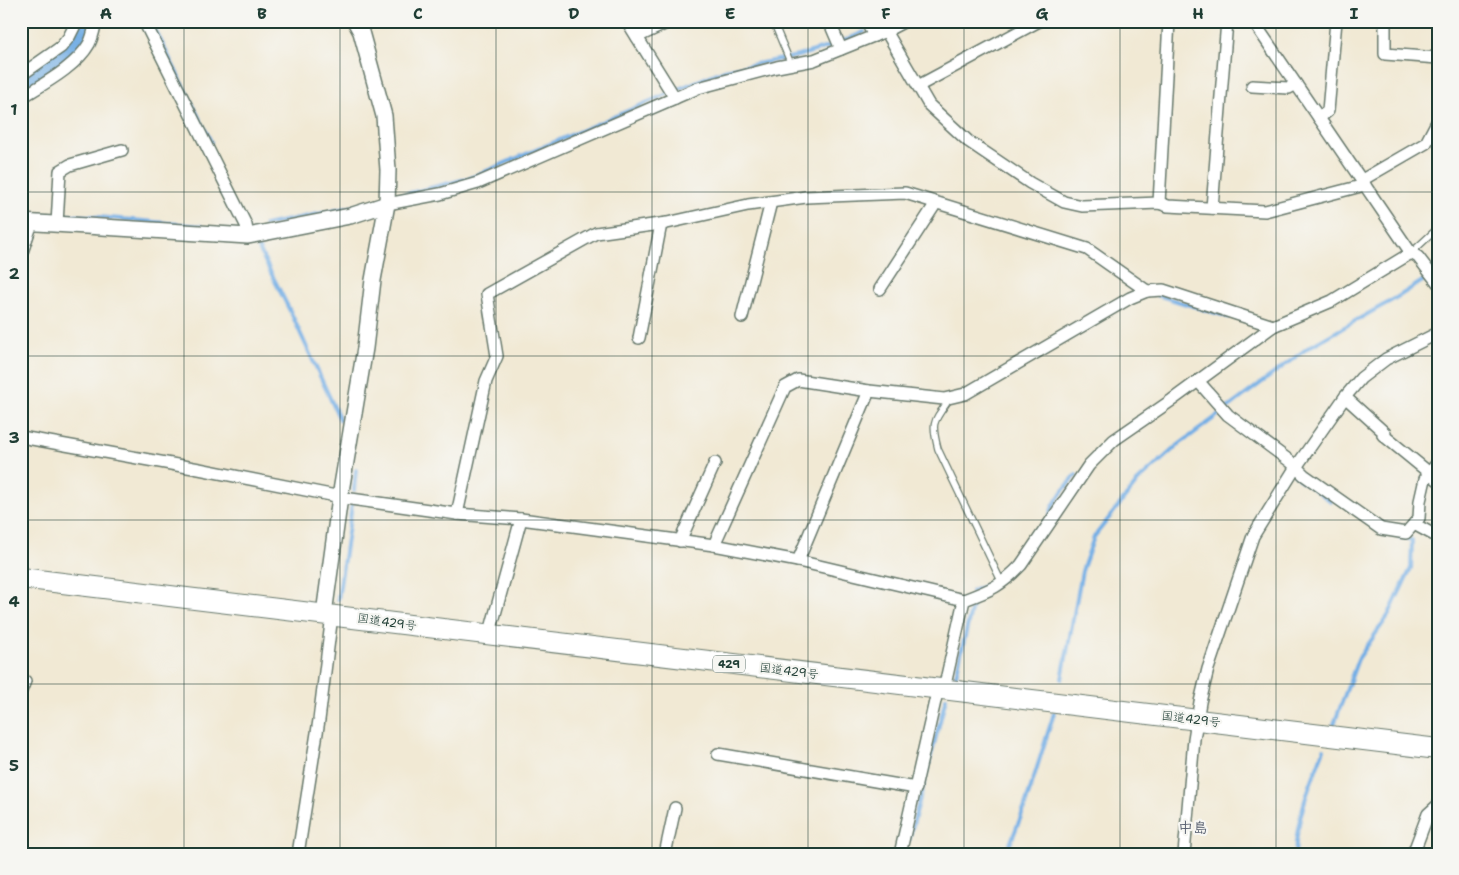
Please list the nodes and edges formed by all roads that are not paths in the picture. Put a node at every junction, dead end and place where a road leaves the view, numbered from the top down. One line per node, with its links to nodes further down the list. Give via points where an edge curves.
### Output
1 (77, 21): 23 (street, via 61,47)
2 (96, 21): 27 (street, via 91,42 84,52)
3 (144, 21): 44 (street)
4 (355, 21): 38 (street, via 384,116)
5 (628, 21): 19 (street)
6 (671, 21): 19 (street)
7 (773, 21): 22 (lane)
8 (829, 21): 20 (street)
9 (866, 21): 18 (street)
10 (906, 21): 17 (street)
11 (1039, 21): 25 (street)
12 (1169, 21): 36 (street)
13 (1227, 21): 39 (street)
14 (1253, 21): 24 (street)
15 (1336, 21): 29 (street, via 1328,111)
16 (1385, 21): 21 (street, via 1385,54)
17 (886, 31): 18 (street); 25 (street)
18 (874, 36): 20 (street)
19 (638, 37): 28 (street)
20 (839, 45): 22 (street, via 814,60)
21 (1438, 58)
22 (790, 60): 28 (street)
23 (21, 75)
24 (1296, 84): 26 (street, via 1289,88); 29 (street)
25 (918, 86): 36 (street, via 929,104 968,141 1064,202 1082,206)
26 (1252, 86)
27 (21, 98)
28 (675, 98): 38 (street, via 478,183)
29 (1319, 118): 34 (street)
30 (1438, 120): 32 (street)
31 (1438, 136): 32 (street)
32 (1426, 143): 34 (street)
33 (122, 150): 40 (street, via 70,164 60,171)
34 (1364, 183): 39 (street, via 1265,211); 45 (street)
35 (771, 202): 37 (street, via 806,197 905,193); 42 (street); 50 (street)
36 (1160, 202): 39 (street, via 1168,206)
37 (936, 203): 48 (street); 49 (street, via 1087,249)
38 (387, 204): 44 (street, via 350,216); 63 (street)
39 (1212, 208)
40 (57, 219): 41 (street); 44 (street)
41 (26, 222): 46 (street)
42 (661, 224): 53 (street); 64 (street, via 596,233 487,294 498,356 486,381)
43 (1438, 228): 45 (lane)
44 (247, 230)
45 (1412, 253): 47 (street); 51 (street, via 1332,301)
46 (21, 255)
47 (1434, 278)
48 (880, 289)
49 (1147, 291): 51 (street, via 1163,290); 57 (street, via 965,394)
50 (742, 317)
51 (1273, 326): 54 (street)
52 (1438, 334): 56 (street, via 1375,366)
53 (639, 338)
54 (1198, 381): 61 (street, via 1223,410); 72 (street, via 1114,440 1089,465 1021,565)
55 (869, 391): 57 (street); 69 (street, via 798,380 784,387); 70 (street)
56 (1345, 397): 61 (street); 62 (street)
57 (950, 398): 72 (lane, via 937,416 933,429 938,449)
58 (21, 437): 63 (street)
59 (1438, 462): 62 (street)
60 (715, 463): 68 (street)
61 (1294, 470): 66 (street, via 1381,529 1406,533); 77 (street, via 1252,536 1208,669)
62 (1433, 477): 66 (street, via 1425,479 1419,518)
63 (340, 497): 64 (street); 74 (street)
64 (457, 514): 65 (street)
65 (521, 519): 68 (street); 75 (street)
66 (1414, 524): 67 (street)
67 (1438, 537)
68 (680, 541): 69 (street)
69 (714, 546): 70 (street)
70 (798, 561): 73 (street)
71 (21, 578): 74 (highway, 国道429号 / 429)
72 (1002, 583): 73 (street)
73 (964, 600): 76 (street)
74 (328, 614): 75 (highway, 国道429号 / 429); 83 (street, via 320,710)
75 (489, 636): 76 (highway, 国道429号 / 429)
76 (941, 688): 77 (highway, 国道429号 / 429); 80 (street)
77 (1197, 720): 78 (highway, 国道429号 / 429); 86 (street)
78 (1438, 750)
79 (718, 754): 80 (street)
80 (916, 788): 85 (street)
81 (1438, 805): 87 (street, via 1428,814)
82 (676, 808): 84 (street)
83 (298, 854)
84 (665, 854)
85 (900, 854)
86 (1184, 854)
87 (1413, 854)

